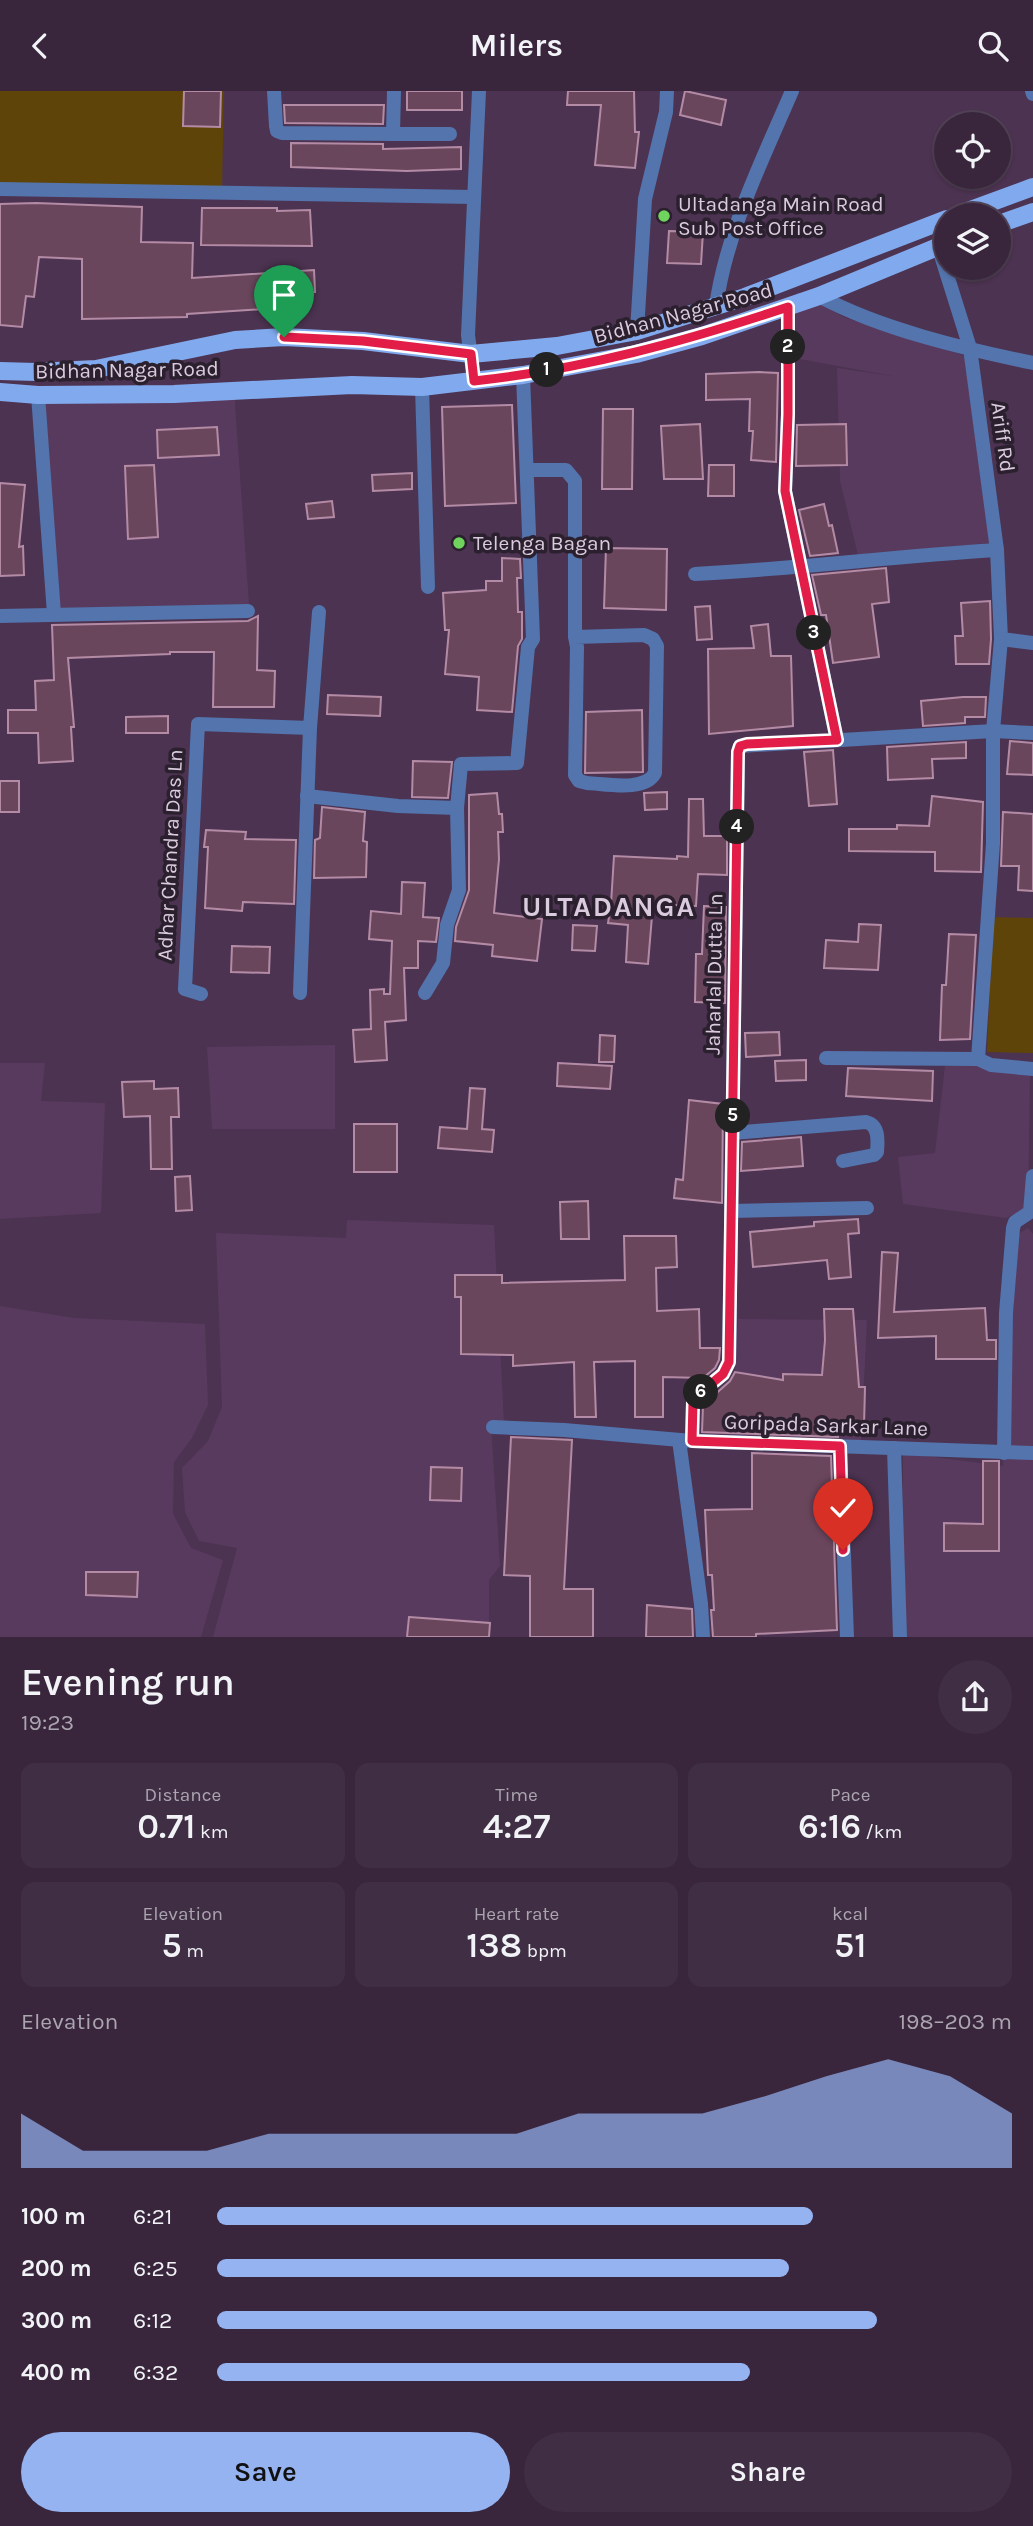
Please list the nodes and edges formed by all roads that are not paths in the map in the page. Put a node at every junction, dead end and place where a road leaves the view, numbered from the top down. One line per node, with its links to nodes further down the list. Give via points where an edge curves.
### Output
1 (274, 91): 6 (street, via 276,126 282,134)
2 (394, 91): 6 (street)
3 (479, 91): 10 (street)
4 (667, 91): 20 (street, via 645,199)
5 (792, 91): 18 (street, via 735,224)
6 (393, 134): 7 (street)
7 (450, 134)
8 (1033, 187): 11 (main road)
9 (0, 189): 10 (street)
10 (473, 197): 22 (street)
11 (990, 203)
12 (1033, 212): 13 (main road)
13 (1011, 220)
14 (934, 224): 18 (main road, Bidhan Nagar Road)
15 (934, 247): 17 (main road, Bidhan Nagar Road)
16 (952, 280): 21 (street, Ariff Rd)
17 (819, 296): 19 (main road, Bidhan Nagar Road); 21 (street, via 849,312)
18 (716, 306): 20 (main road, Bidhan Nagar Road)
19 (788, 307): 25 (main road, Bidhan Nagar Road, via 636,353); 32 (street, via 785,491)
20 (637, 331): 22 (main road, Bidhan Nagar Road, via 522,351)
21 (970, 348): 23 (street); 31 (street, Ariff Rd)
22 (471, 354): 24 (main road, Bidhan Nagar Road, via 284,337 234,340 96,369); 26 (street)
23 (1033, 363)
24 (0, 371)
25 (523, 375): 26 (main road, Bidhan Nagar Road); 30 (street)
26 (474, 381): 27 (main road, Bidhan Nagar Road)
27 (422, 387): 29 (main road, Bidhan Nagar Road); 34 (street)
28 (0, 392): 29 (main road, Bidhan Nagar Road)
29 (38, 395): 37 (street)
30 (527, 470): 39 (street, via 566,470 575,481); 47 (street, via 533,639 528,647 517,763 461,764)
31 (997, 550): 32 (street); 40 (street, Ariff Rd)
32 (799, 567): 33 (street); 45 (street)
33 (695, 574)
34 (428, 587)
35 (248, 611): 37 (street)
36 (318, 612): 42 (street)
37 (54, 614): 38 (street)
38 (0, 616)
39 (575, 637): 39 (street, via 644,635 657,646 655,773 651,780 642,784 587,783 575,775)
40 (1001, 639): 41 (street); 43 (street, Ariff Rd)
41 (1033, 643)
42 (310, 728): 46 (street); 50 (street, Adhar Chandra Das Ln, via 198,724 185,989)
43 (993, 731): 44 (street, Jaharlal Dutta Ln); 45 (street, Jaharlal Dutta Ln); 52 (street, Ariff Rd, via 993,843)
44 (1033, 733)
45 (837, 740): 54 (street, Jaharlal Dutta Ln, via 747,744 738,752)
46 (307, 796): 47 (street); 48 (street)
47 (457, 807): 49 (street, via 459,890 447,925 443,963)
48 (300, 993)
49 (425, 993)
50 (201, 994)
51 (826, 1058): 52 (street)
52 (978, 1059): 53 (street, via 990,1065)
53 (1033, 1069)
54 (732, 1133): 55 (street, via 872,1123 874,1155); 58 (street, Jaharlal Dutta Ln)
55 (844, 1161)
56 (1033, 1176): 63 (street, via 1030,1212 1013,1228 1006,1313)
57 (867, 1208): 58 (street)
58 (732, 1211): 60 (street, Jaharlal Dutta Ln, via 729,1362 723,1374 693,1402)
59 (493, 1427): 60 (street, Goripada Sarkar Lane)
60 (686, 1441): 61 (street, Goripada Sarkar Lane); 65 (street, Jaharlal Dutta Ln)
61 (840, 1446): 62 (street, Goripada Sarkar Lane); 66 (street)
62 (894, 1448): 63 (street, Goripada Sarkar Lane); 67 (street)
63 (1004, 1453): 64 (street, Goripada Sarkar Lane)
64 (1033, 1453)
65 (703, 1637)
66 (847, 1637)
67 (900, 1637)

